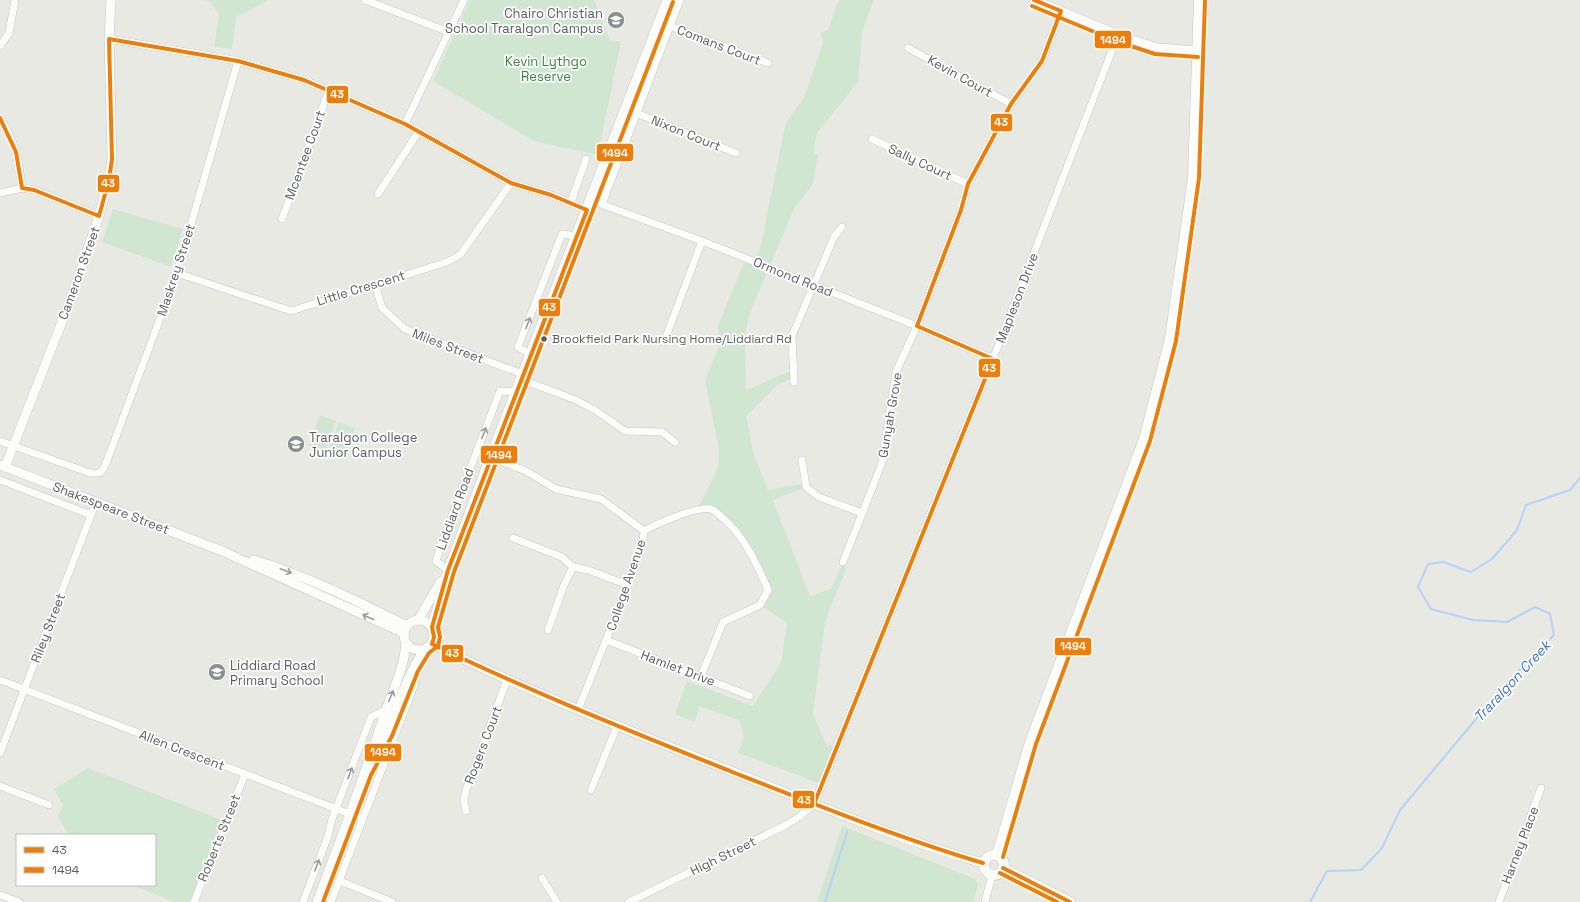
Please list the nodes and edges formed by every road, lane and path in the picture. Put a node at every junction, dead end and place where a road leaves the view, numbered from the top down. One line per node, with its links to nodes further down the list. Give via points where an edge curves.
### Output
1 (15, 0): 14 (street, via 9,33)
2 (111, 0): 13 (street, Cameron Street)
3 (366, 0): 11 (street)
4 (464, 0): 11 (street)
5 (667, 0): 33 (street, Liddiard Road)
6 (680, 0): 10 (street)
7 (1034, 0): 9 (street)
8 (1199, 0): 16 (main road)
9 (1061, 11): 12 (street); 20 (street, Gunyah Grove, via 1042,61)
10 (670, 26): 18 (street, Comans Court); 21 (street)
11 (449, 32): 23 (street)
12 (1118, 35): 16 (street, via 1157,48); 48 (street, Mapleson Drive)
13 (109, 39): 17 (street); 37 (street, Cameron Street, via 112,159)
14 (0, 46)
15 (908, 48): 20 (street, Kevin Court)
16 (1198, 51): 96 (main road, via 1192,178 1170,338 1144,439 1030,742)
17 (238, 61): 19 (street, via 304,80); 42 (street, Maskrey Street)
18 (768, 63)
19 (328, 90): 23 (street); 38 (street, Mcentee Court)
20 (1011, 104): 29 (street, Gunyah Grove)
21 (636, 113): 26 (street, Nixon Court); 35 (street)
22 (0, 118): 30 (street, via 17,151)
23 (405, 124): 24 (street)
24 (419, 131): 28 (street); 32 (street)
25 (872, 139): 29 (street, Sally Court)
26 (736, 153)
27 (586, 159): 34 (street)
28 (511, 183): 34 (street); 43 (street, Little Crescent, via 460,255 447,262)
29 (968, 184): 45 (street, Gunyah Grove, via 962,210)
30 (22, 188): 31 (street); 37 (street, via 34,190)
31 (0, 193)
32 (378, 194)
33 (590, 200): 35 (street, Ormond Road); 36 (street, Liddiard Road)
34 (571, 202): 36 (street)
35 (602, 204): 41 (street, Ormond Road)
36 (587, 210): 40 (street, Liddiard Road)
37 (99, 216): 54 (street, Cameron Street, via 69,304)
38 (282, 219)
39 (842, 227): 44 (street, via 834,237)
40 (576, 236): 47 (street, Liddiard Road); 47 (street, one-way to 40, via 518,347 559,241 562,234)
41 (702, 241): 44 (street, Ormond Road); 46 (street)
42 (177, 273): 43 (street, Little Crescent, via 291,310); 54 (street, Maskrey Street, via 105,466 100,473 90,473)
43 (375, 284): 49 (street, Miles Street, via 382,308 405,329)
44 (813, 285): 45 (street, Ormond Road); 50 (street, via 792,336)
45 (916, 326): 48 (street, Ormond Road); 60 (street, Gunyah Grove, via 896,372 882,463)
46 (664, 342)
47 (530, 354): 49 (street, Liddiard Road)
48 (993, 359): 90 (street, Mapleson Drive)
49 (521, 377): 51 (street, Liddiard Road); 53 (street, Miles Street, via 576,400 625,431 662,432)
50 (794, 382)
51 (516, 392): 55 (street, Liddiard Road); 66 (street, Liddiard Road, one-way to 51, via 436,560 500,391)
52 (0, 441): 54 (street)
53 (675, 442)
54 (13, 446): 57 (street, Cameron Street)
55 (490, 457): 62 (street, College Avenue, via 526,471 556,489 601,499); 66 (street, Liddiard Road)
56 (802, 460): 60 (street, via 806,487 819,497)
57 (3, 466): 59 (street, Shakespeare Street)
58 (0, 480): 61 (street, Shakespeare Street)
59 (96, 502): 61 (street, Riley Street); 70 (street, Shakespeare Street, via 222,551 298,576 352,599)
60 (862, 513): 64 (street, Gunyah Grove)
61 (91, 515): 79 (street, Riley Street)
62 (644, 530): 67 (street, College Avenue, via 643,541); 75 (street, via 674,517 700,509 711,509 741,537 768,590 760,605 724,622)
63 (513, 538): 65 (street, via 562,557)
64 (843, 562)
65 (573, 567): 67 (street); 71 (street)
66 (448, 570): 68 (street, Liddiard Road); 69 (street, Liddiard Road)
67 (628, 585): 72 (street, College Avenue)
68 (418, 620): 69 (street); 70 (street)
69 (432, 627): 74 (street, via 434,637)
70 (405, 629): 73 (street)
71 (548, 630)
72 (606, 640): 75 (street, Hamlet Drive); 82 (street, College Avenue)
73 (406, 643): 74 (street, via 414,649); 81 (street, one-way to 73, via 405,660)
74 (428, 646): 77 (street); 85 (street, via 413,668 386,734)
75 (701, 676): 80 (street, Hamlet Drive)
76 (0, 680): 79 (street, Allen Crescent)
77 (508, 680): 82 (street); 93 (street, Rogers Court, via 466,790)
78 (415, 683): 95 (street)
79 (25, 690): 84 (street, Riley Street); 86 (street, Allen Crescent)
80 (750, 696)
81 (386, 710): 85 (street); 92 (street, one-way to 81, via 371,717)
82 (578, 710): 83 (street)
83 (617, 726): 89 (street); 90 (street)
84 (0, 753)
85 (366, 773): 94 (street)
86 (244, 774): 92 (street, Allen Crescent); 104 (street, Roberts Street)
87 (0, 786): 91 (street)
88 (1541, 788): 113 (street, Harney Place)
89 (591, 790)
90 (814, 804): 97 (street, via 913,842); 110 (street, High Street, via 786,825)
91 (49, 805)
92 (336, 809): 94 (street, Allen Crescent); 105 (street, one-way to 92)
93 (466, 811)
94 (350, 814): 95 (street, Allen Crescent); 106 (street)
95 (363, 819): 101 (street)
96 (997, 855): 97 (main road, via 989,855); 98 (main road, via 1003,860)
97 (983, 863): 99 (main road, via 986,872)
98 (1003, 868): 99 (main road, via 999,873); 112 (main road)
99 (992, 875): 111 (street)
100 (542, 878): 109 (street)
101 (340, 881): 107 (street); 108 (street)
102 (1, 895): 103 (street)
103 (19, 902)
104 (194, 902)
105 (303, 902)
106 (317, 902)
107 (332, 902)
108 (392, 902)
109 (557, 902)
110 (629, 902)
111 (984, 902)
112 (1070, 902)
113 (1499, 902)

